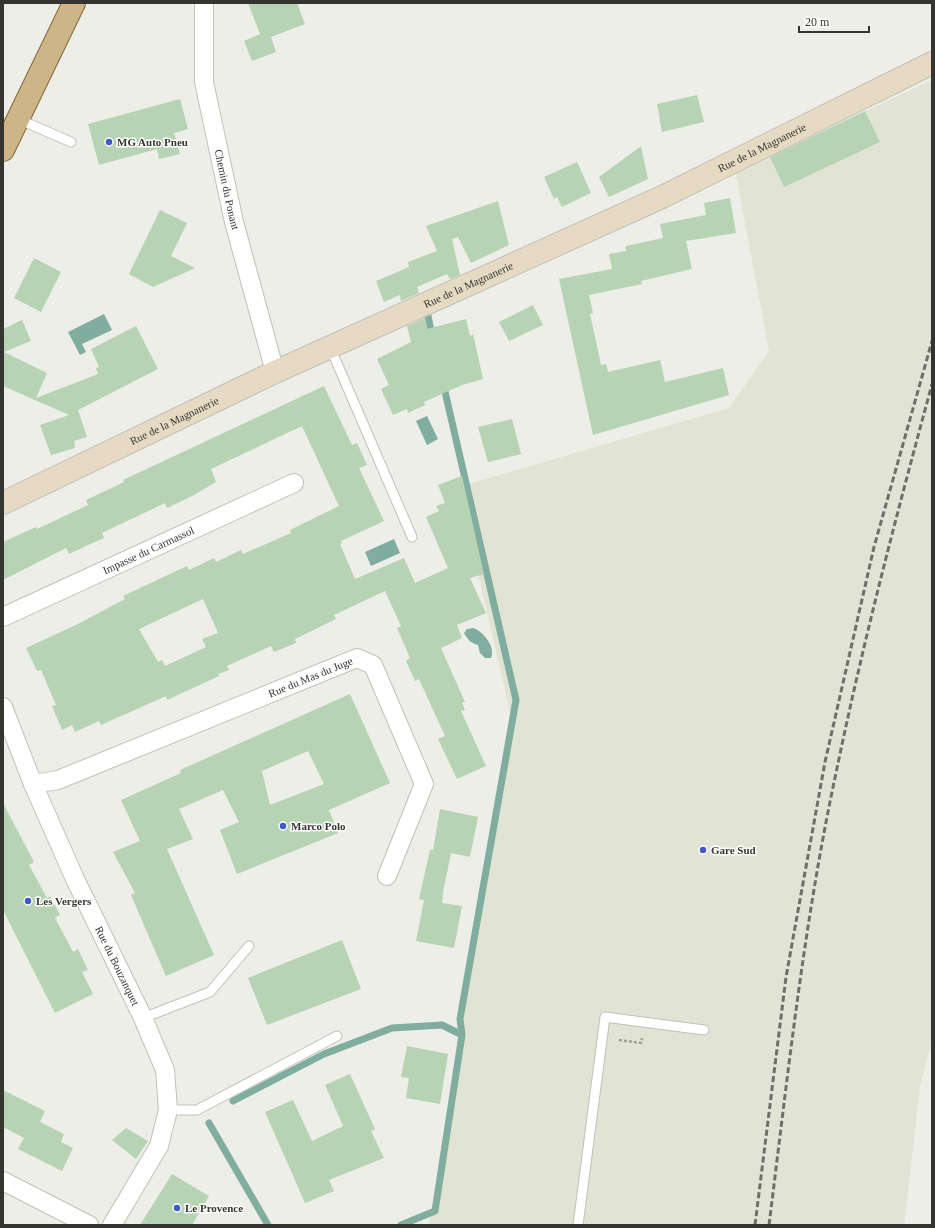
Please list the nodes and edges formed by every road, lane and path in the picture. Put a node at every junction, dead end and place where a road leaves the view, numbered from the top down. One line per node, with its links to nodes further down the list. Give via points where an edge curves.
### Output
1 (74, 3): 4 (main road)
2 (204, 3): 8 (street, Chemin du Ponant, via 204,82 234,222)
3 (932, 62): 7 (street, Rue de la Magnanerie, via 660,198)
4 (18, 119): 5 (lane); 6 (main road)
5 (71, 142)
6 (3, 150)
7 (330, 347): 8 (street, Rue de la Magnanerie); 11 (lane)
8 (276, 372): 10 (street, Rue de la Magnanerie)
9 (294, 483): 12 (street, Impasse du Carmassol)
10 (3, 503)
11 (412, 537)
12 (3, 617)
13 (3, 707): 14 (street, Rue du Bouzanquet)
14 (33, 784): 15 (street, Rue du Mas du Juge, via 58,780 357,658 373,665 424,784); 17 (street, Rue du Bouzanquet, via 75,879)
15 (387, 876)
16 (249, 946): 17 (lane, via 210,992)
17 (143, 1018): 20 (street, Rue du Bouzanquet, via 165,1070)
18 (704, 1030): 24 (lane, via 606,1018)
19 (337, 1036): 20 (lane, via 197,1110)
20 (168, 1110): 23 (street, Rue du Bouzanquet, via 159,1146)
21 (3, 1181): 22 (street)
22 (89, 1225)
23 (112, 1225)
24 (578, 1225)

